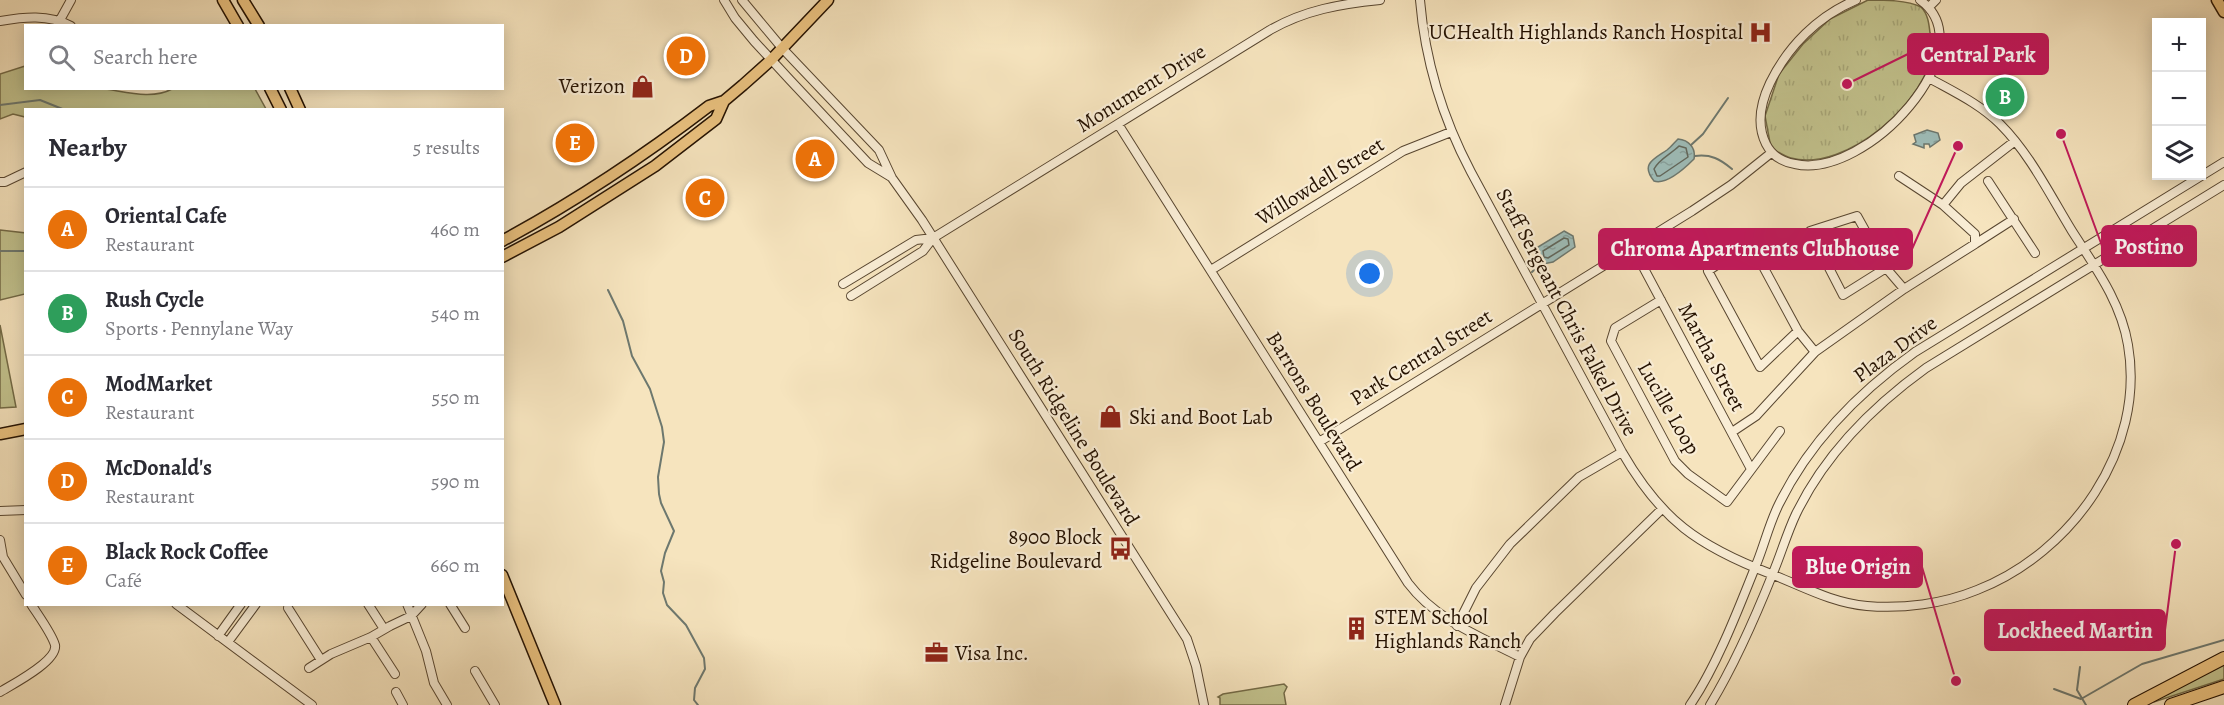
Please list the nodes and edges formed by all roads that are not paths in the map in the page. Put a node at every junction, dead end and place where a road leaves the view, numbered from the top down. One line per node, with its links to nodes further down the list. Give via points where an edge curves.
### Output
1 (71, 0): 15 (street)
2 (223, 0): 18 (main road)
3 (243, 0): 19 (main road)
4 (724, 0): 21 (street, South Ridgeline Boulevard)
5 (742, 0): 20 (street, South Ridgeline Boulevard)
6 (828, 0): 20 (main road)
7 (1380, 0): 28 (street, Monument Drive, via 1326,7 1290,19)
8 (1420, 0): 29 (street, Staff Sergeant Chris Falkel Drive, via 1434,76)
9 (1856, 0): 31 (street, via 1811,28 1776,71 1763,99 1761,115 1763,136)
10 (1920, 0): 13 (street)
11 (1936, 0): 13 (street)
12 (2217, 0): 14 (main road)
13 (1929, 7): 22 (street, via 1938,38)
14 (2224, 12)
15 (60, 20): 16 (street, via 28,16); 17 (street)
16 (0, 21)
17 (67, 24)
18 (237, 24)
19 (258, 24)
20 (782, 48): 21 (main road); 35 (street, South Ridgeline Boulevard, via 879,150)
21 (771, 60): 25 (main road); 35 (street, South Ridgeline Boulevard, via 868,163)
22 (1929, 78): 30 (street, Staff Sergeant Chris Falkel Drive, via 1985,111); 31 (street, via 1888,129 1843,158 1803,166)
23 (271, 90): 26 (main road)
24 (291, 90): 27 (main road)
25 (724, 101): 42 (main road, via 709,106 611,178); 47 (main road, via 716,119 655,166 559,227)
26 (280, 108)
27 (299, 108)
28 (1118, 124): 41 (street, Monument Drive); 50 (street, Barrons Boulevard)
29 (1451, 132): 50 (street, Willowdell Street, via 1403,151); 55 (street, Staff Sergeant Chris Falkel Drive)
30 (2015, 141): 39 (street, via 1961,183); 45 (street, Staff Sergeant Chris Falkel Drive)
31 (1771, 153): 44 (street, Park Central Street, via 1731,185)
32 (2224, 162): 45 (street, Plaza Drive)
33 (24, 173): 37 (street)
34 (1899, 176): 39 (street)
35 (892, 178): 41 (street, South Ridgeline Boulevard)
36 (1988, 181): 40 (street)
37 (0, 182)
38 (2224, 185): 48 (street, Plaza Drive)
39 (1942, 205): 43 (street, via 1975,234)
40 (2014, 219): 43 (street, Martha Street); 46 (street)
41 (933, 238): 51 (street, Monument Drive, via 916,240); 53 (street, Monument Drive, via 923,251); 103 (street, South Ridgeline Boulevard, via 1187,639)
42 (504, 240)
43 (1975, 244): 52 (street, Martha Street)
44 (1633, 248): 54 (street, Martha Street); 55 (street, Park Central Street)
45 (2084, 249): 48 (street, Staff Sergeant Chris Falkel Drive); 69 (street, Plaza Drive, via 1915,352 1849,406 1791,482)
46 (2035, 253)
47 (504, 256)
48 (2095, 266): 70 (street, Plaza Drive, via 1926,368 1863,420 1808,492); 70 (street, Staff Sergeant Chris Falkel Drive, via 2125,331 2130,360 2129,403 2123,433 2106,475 2091,500 2059,537 2034,558 1977,590 1941,601 1896,607 1831,599)
49 (1886, 268): 49 (street, via 1857,216 1810,231 1843,295); 52 (street)
50 (1211, 270): 62 (street, Barrons Boulevard)
51 (843, 284)
52 (1904, 289): 57 (street, Martha Street)
53 (851, 296)
54 (1661, 300): 60 (street, Martha Street); 64 (street, Lucille Loop, via 1615,328 1611,341 1675,461 1688,474 1727,502)
55 (1543, 304): 62 (street, Park Central Street); 63 (street, Staff Sergeant Chris Falkel Drive)
56 (1798, 331): 56 (street, via 1752,246 1708,271 1760,367); 57 (street)
57 (1815, 352): 60 (street, Martha Street, via 1756,416)
58 (24, 429): 61 (main road)
59 (1780, 431): 64 (street, Lucille Loop)
60 (1732, 432): 64 (street, Lucille Loop)
61 (0, 434)
62 (1319, 442): 83 (street, Barrons Boulevard, via 1413,590)
63 (1622, 452): 65 (street, Staff Sergeant Chris Falkel Drive); 83 (street, via 1585,473 1510,544 1478,584)
64 (1751, 469)
65 (1662, 509): 69 (street, Staff Sergeant Chris Falkel Drive, via 1702,542); 89 (street, via 1545,622)
66 (24, 510): 67 (street)
67 (0, 512)
68 (0, 540): 72 (street, via 3,557)
69 (1755, 568): 70 (street, Staff Sergeant Chris Falkel Drive); 105 (street, Plaza Drive, via 1714,663)
70 (1773, 575): 106 (street, Plaza Drive)
71 (504, 580): 102 (main road)
72 (24, 592)
73 (32, 606): 96 (street, via 55,644 55,652 43,665)
74 (179, 606): 86 (street)
75 (240, 606): 86 (street)
76 (255, 606): 88 (street)
77 (369, 606): 85 (street)
78 (408, 606): 82 (street)
79 (420, 606): 82 (street)
80 (451, 606): 84 (street)
81 (288, 608): 91 (street)
82 (411, 616): 85 (street); 100 (street, via 434,682)
83 (1457, 626): 89 (street, Barrons Boulevard)
84 (465, 628)
85 (384, 629): 87 (street)
86 (218, 636): 88 (street)
87 (371, 637): 91 (street); 94 (street)
88 (228, 642): 98 (street)
89 (1520, 657): 104 (street)
90 (2224, 658): 107 (highway)
91 (321, 660): 92 (street)
92 (309, 668)
93 (475, 671): 101 (street)
94 (395, 674)
95 (2224, 687): 108 (highway)
96 (0, 692)
97 (396, 692): 99 (street)
98 (312, 705)
99 (403, 705)
100 (447, 705)
101 (495, 705)
102 (555, 705)
103 (1204, 705)
104 (1505, 705)
105 (1690, 705)
106 (1710, 705)
107 (2134, 705)
108 (2171, 705)

